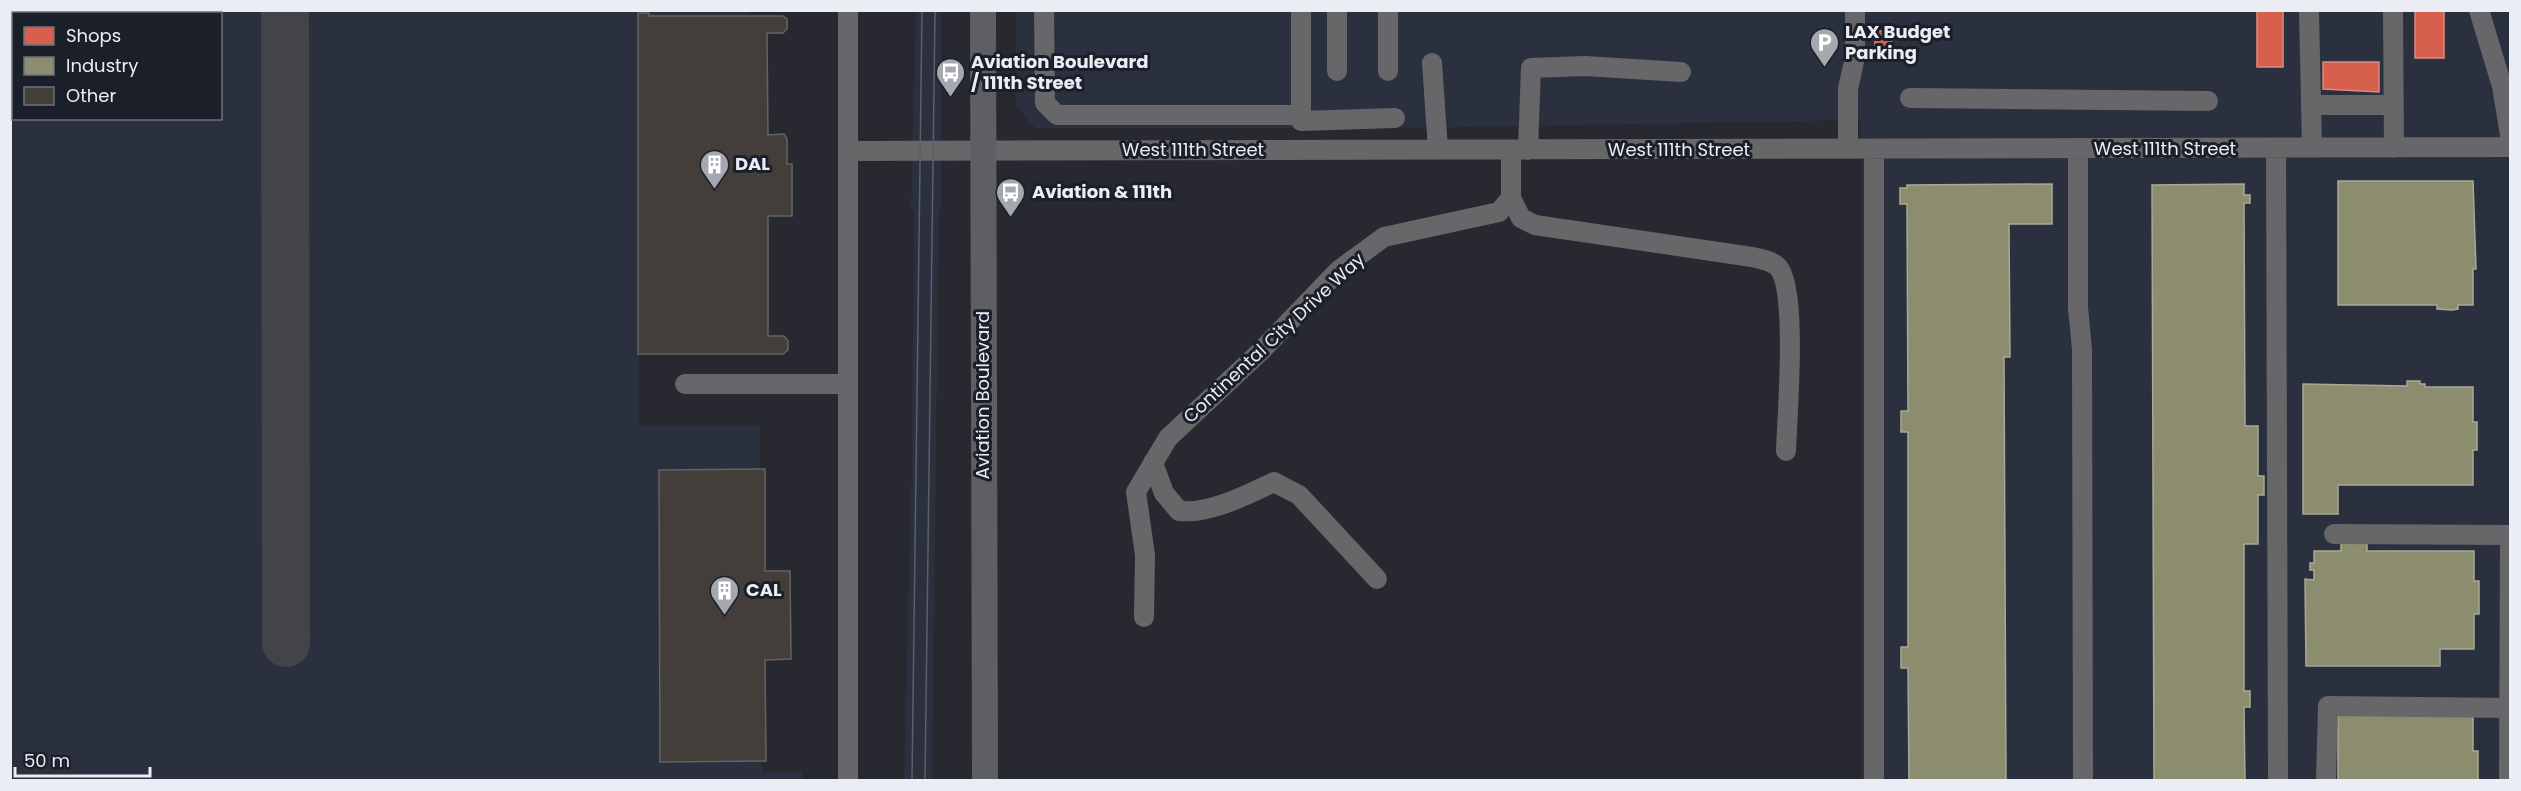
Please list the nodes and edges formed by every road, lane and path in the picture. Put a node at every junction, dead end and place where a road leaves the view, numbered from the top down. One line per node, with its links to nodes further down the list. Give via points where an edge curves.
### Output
1 (848, 10): 33 (street)
2 (983, 10): 34 (main road, Aviation Boulevard)
3 (1044, 10): 20 (street, via 1045,103 1057,116)
4 (1301, 10): 20 (street)
5 (1337, 10): 12 (street)
6 (1388, 10): 13 (street)
7 (1855, 10): 28 (street, via 1855,57 1848,89)
8 (2309, 10): 18 (street)
9 (2393, 10): 19 (street)
10 (2479, 10): 15 (street)
11 (1432, 63): 27 (street)
12 (1337, 71)
13 (1388, 71)
14 (1681, 72): 32 (street, via 1585,66 1531,68)
15 (2505, 76): 22 (street)
16 (1911, 98): 17 (street)
17 (2208, 101)
18 (2311, 105): 19 (street); 25 (street)
19 (2393, 105): 26 (street)
20 (1301, 118): 21 (street); 31 (street)
21 (1395, 118)
22 (2511, 135)
23 (2511, 147): 26 (street, West 111th Street)
24 (2276, 148): 25 (street, West 111th Street); 30 (street, West 111th Street); 50 (street)
25 (2312, 148): 26 (street, West 111th Street)
26 (2394, 148)
27 (1438, 149): 31 (street, West 111th Street); 32 (street, West 111th Street)
28 (1848, 149): 29 (street, West 111th Street); 32 (street, West 111th Street)
29 (1874, 149): 30 (street, West 111th Street); 48 (street)
30 (2078, 149): 49 (street)
31 (1300, 150): 34 (street, West 111th Street)
32 (1520, 150): 35 (street)
33 (848, 151): 34 (street, West 111th Street); 37 (street)
34 (982, 152): 47 (main road, Aviation Boulevard)
35 (1511, 198): 38 (street, via 1521,218 1535,225 1752,257 1777,267 1787,291 1789,324); 39 (street, Continental City Drive Way, via 1499,212 1384,237 1339,270 1261,351 1168,438)
36 (685, 384): 37 (street)
37 (848, 384): 46 (street)
38 (1786, 451)
39 (1153, 463): 42 (street, via 1164,493 1179,511 1193,512 1238,499 1274,482 1299,495); 43 (street, Continental City Drive Way, via 1136,492 1145,555)
40 (2334, 534): 41 (street)
41 (2511, 535): 44 (street)
42 (1377, 579)
43 (1144, 617)
44 (2510, 659): 45 (street)
45 (2510, 698): 51 (street, via 2328,706); 52 (street)
46 (848, 780)
47 (985, 780)
48 (1874, 780)
49 (2083, 780)
50 (2278, 780)
51 (2326, 780)
52 (2509, 780)

